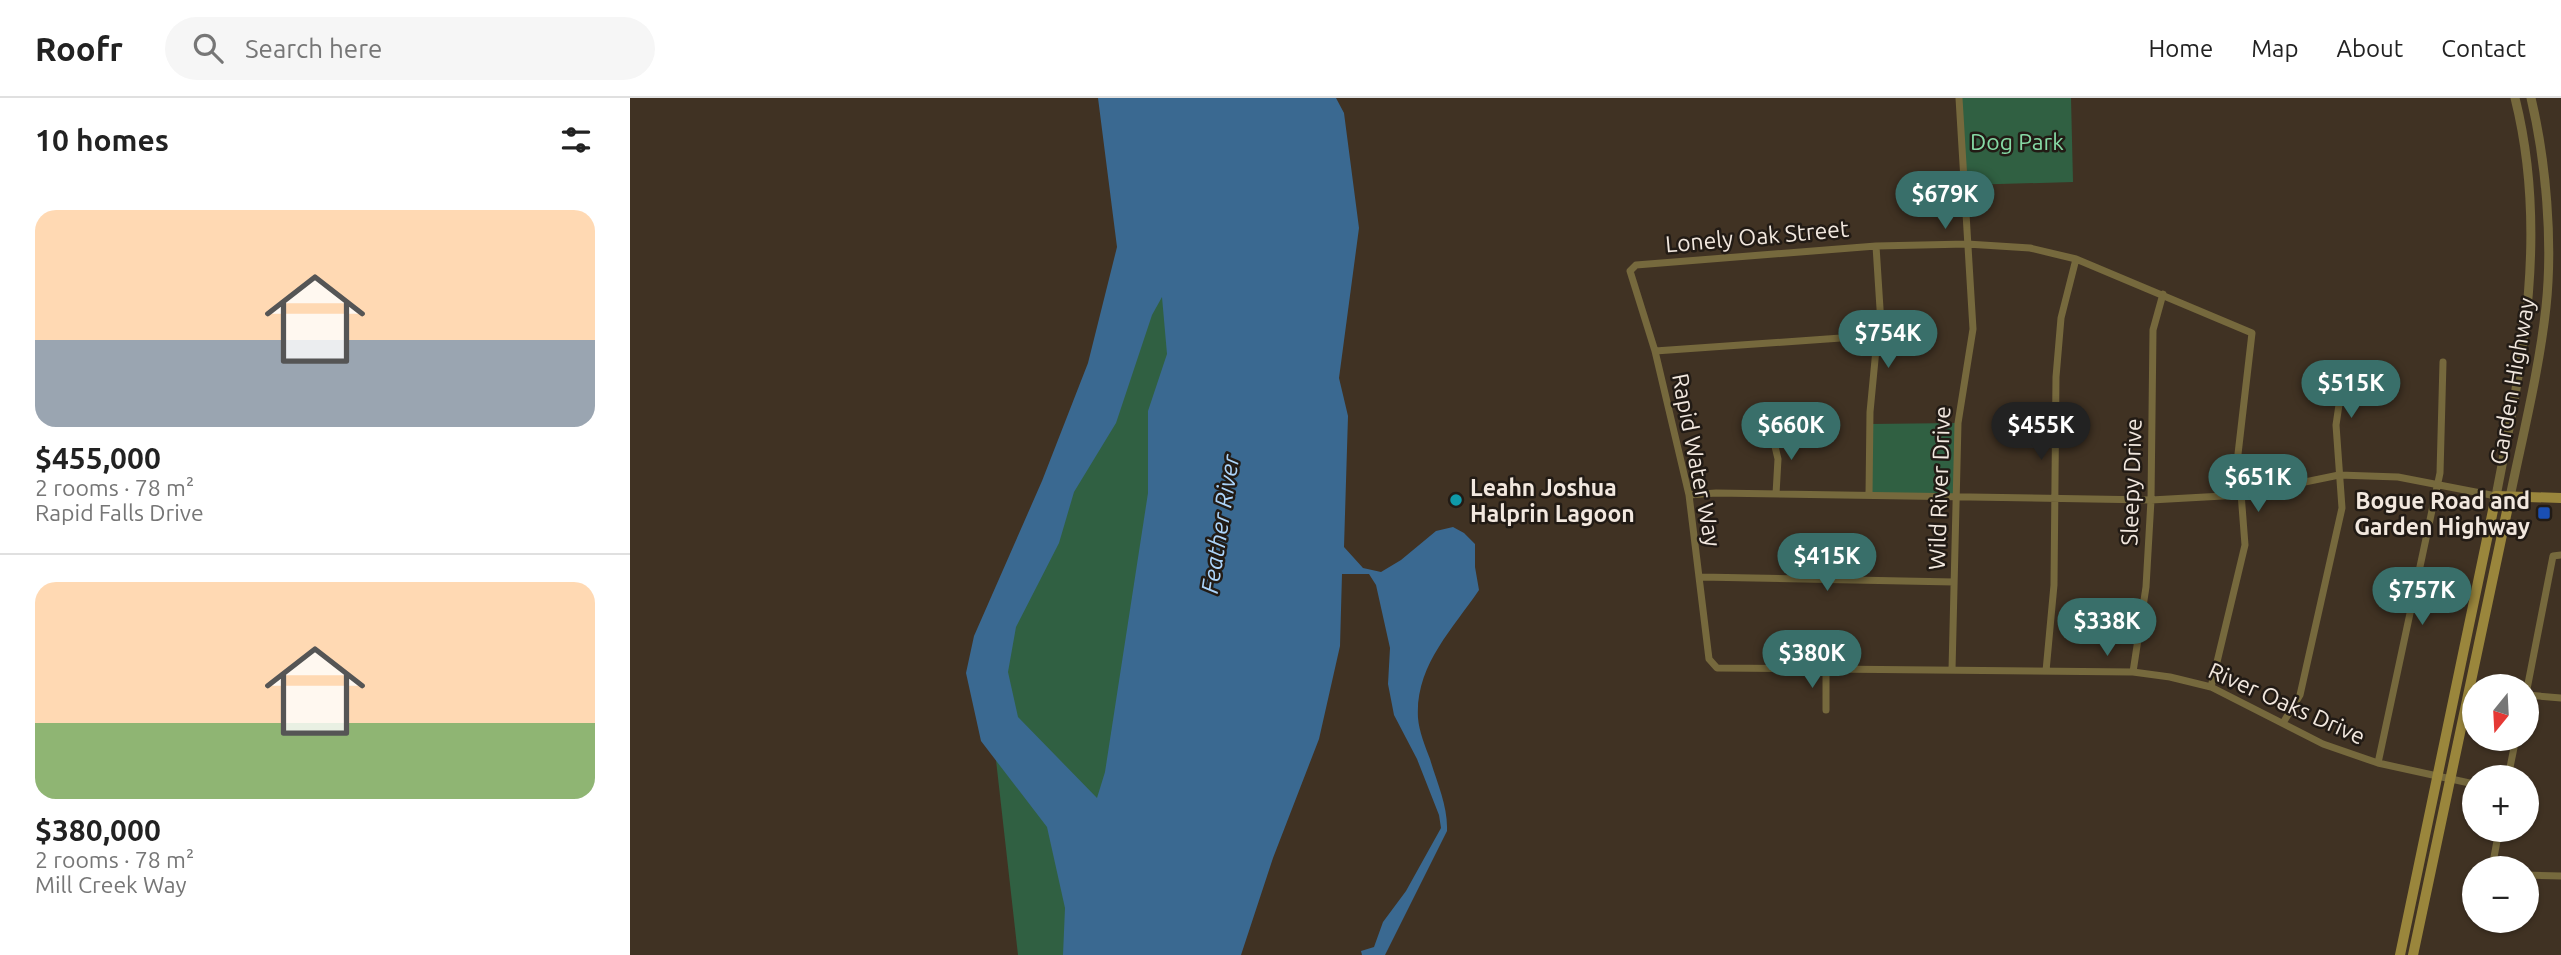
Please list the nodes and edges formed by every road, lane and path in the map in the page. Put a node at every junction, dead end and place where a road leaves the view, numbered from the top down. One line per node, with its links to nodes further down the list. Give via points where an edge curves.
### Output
1 (1959, 98): 4 (street, Wild River Drive)
2 (2515, 98): 7 (street, Garden Highway, via 2529,172)
3 (2531, 98): 8 (street, Garden Highway, via 2542,161)
4 (1967, 244): 5 (street, Lonely Oak Street); 6 (street, Lonely Oak Street, via 2030,248); 23 (street, Wild River Drive, via 1973,329 1958,424)
5 (1877, 246): 9 (street, Lonely Oak Street, via 1636,265); 11 (street, via 1881,324)
6 (2076, 260): 10 (street, Lonely Oak Street); 25 (street, via 2061,318)
7 (2531, 265): 8 (street); 22 (street, Garden Highway, via 2522,366)
8 (2548, 267): 24 (street, Garden Highway, via 2535,378)
9 (1630, 271): 12 (street, Rapid Water Way)
10 (2163, 294): 21 (street, Lonely Oak Street, via 2252,333 2238,454); 27 (street, Sleepy Drive, via 2153,330)
11 (1877, 339): 12 (street); 20 (street)
12 (1655, 351): 19 (street, Rapid Water Way)
13 (2443, 362): 17 (street)
14 (2345, 364): 16 (street, via 2336,425)
15 (1772, 434): 18 (street)
16 (2339, 475): 17 (street, via 2398,477); 21 (street); 41 (street, via 2342,508 2300,695)
17 (2438, 485): 22 (street); 42 (street)
18 (1776, 494): 19 (street); 20 (street)
19 (1689, 495): 29 (street, Rapid Water Way)
20 (1869, 495): 23 (street)
21 (2241, 495): 27 (street); 37 (street, via 2245,545)
22 (2496, 496): 24 (main road); 43 (main road, Garden Highway)
23 (1956, 497): 25 (street); 30 (street, Wild River Drive)
24 (2510, 497): 26 (main road); 44 (main road, Garden Highway)
25 (2054, 498): 27 (street); 34 (street, via 2054,585)
26 (2561, 498)
27 (2151, 500): 35 (street, Sleepy Drive, via 2146,587)
28 (2561, 555): 36 (street, via 2553,556)
29 (1700, 577): 30 (street); 31 (street, Rapid Water Way)
30 (1954, 582): 33 (street, Wild River Drive)
31 (1709, 659): 32 (street, River Oaks Drive, via 1717,668)
32 (1826, 669): 33 (street, River Oaks Drive); 40 (street)
33 (1952, 670): 34 (street, River Oaks Drive)
34 (2046, 671): 35 (street, River Oaks Drive)
35 (2133, 672): 37 (street, River Oaks Drive)
36 (2530, 674)
37 (2211, 687): 41 (street, River Oaks Drive)
38 (2539, 696): 39 (street)
39 (2561, 698)
40 (1826, 710)
41 (2283, 723): 42 (street, River Oaks Drive, via 2323,744)
42 (2378, 763): 43 (street, River Oaks Drive)
43 (2437, 776): 44 (street, River Oaks Drive); 48 (main road, Garden Highway)
44 (2450, 779): 45 (street, River Oaks Drive); 49 (main road, Garden Highway)
45 (2462, 782)
46 (2539, 875): 47 (street)
47 (2561, 876)
48 (2400, 955)
49 (2413, 955)

